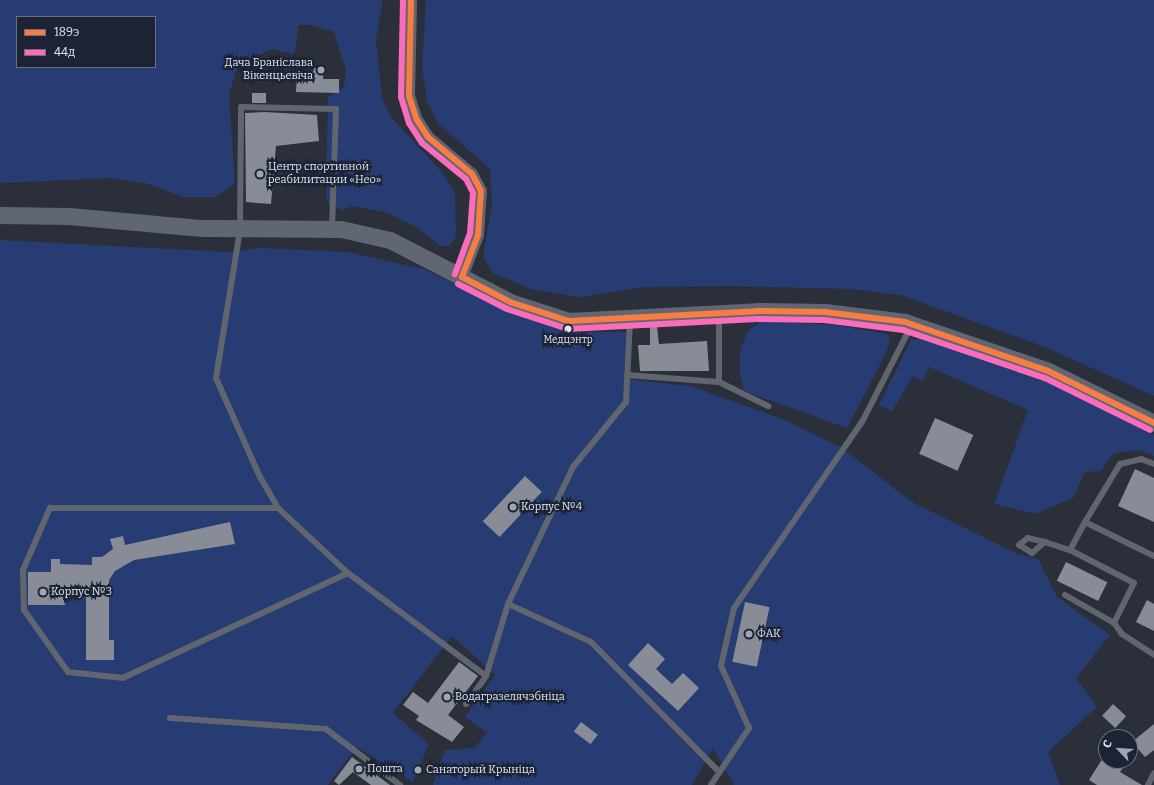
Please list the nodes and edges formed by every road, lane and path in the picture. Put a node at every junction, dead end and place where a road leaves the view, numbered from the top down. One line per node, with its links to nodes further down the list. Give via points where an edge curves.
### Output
1 (411, 0): 5 (street, via 409,96 417,120 428,137 472,174 481,191 478,235)
2 (0, 215): 4 (street)
3 (332, 228): 4 (street); 4 (lane, via 336,109 241,107); 5 (street, via 390,240)
4 (240, 229): 14 (lane, via 216,378 260,477)
5 (462, 277): 7 (street, via 510,302 555,318 584,322)
6 (719, 314): 7 (street); 8 (street, via 825,312); 10 (lane)
7 (630, 320): 9 (lane)
8 (905, 322): 12 (street, via 1048,371); 27 (lane, via 907,334 862,422 734,608 721,666 749,728)
9 (627, 375): 10 (lane); 21 (lane, via 626,402 573,467)
10 (719, 382): 11 (lane)
11 (768, 406)
12 (1154, 423)
13 (1154, 464): 15 (lane, via 1141,459 1120,464)
14 (278, 508): 19 (lane); 19 (lane, via 50,508 24,570 24,610 68,672 123,678)
15 (1085, 522): 17 (lane); 18 (lane)
16 (1044, 542): 17 (lane)
17 (1070, 550): 22 (lane, via 1134,583)
18 (1154, 556)
19 (348, 573): 24 (lane)
20 (1066, 595): 22 (lane)
21 (508, 604): 24 (lane); 27 (lane, via 591,642)
22 (1114, 622): 23 (lane, via 1122,634)
23 (1154, 654)
24 (486, 676): 25 (lane)
25 (466, 704)
26 (170, 718): 29 (lane, via 326,729)
27 (719, 772): 30 (lane)
28 (1154, 773): 31 (lane)
29 (400, 785)
30 (711, 785)
31 (1148, 785)

